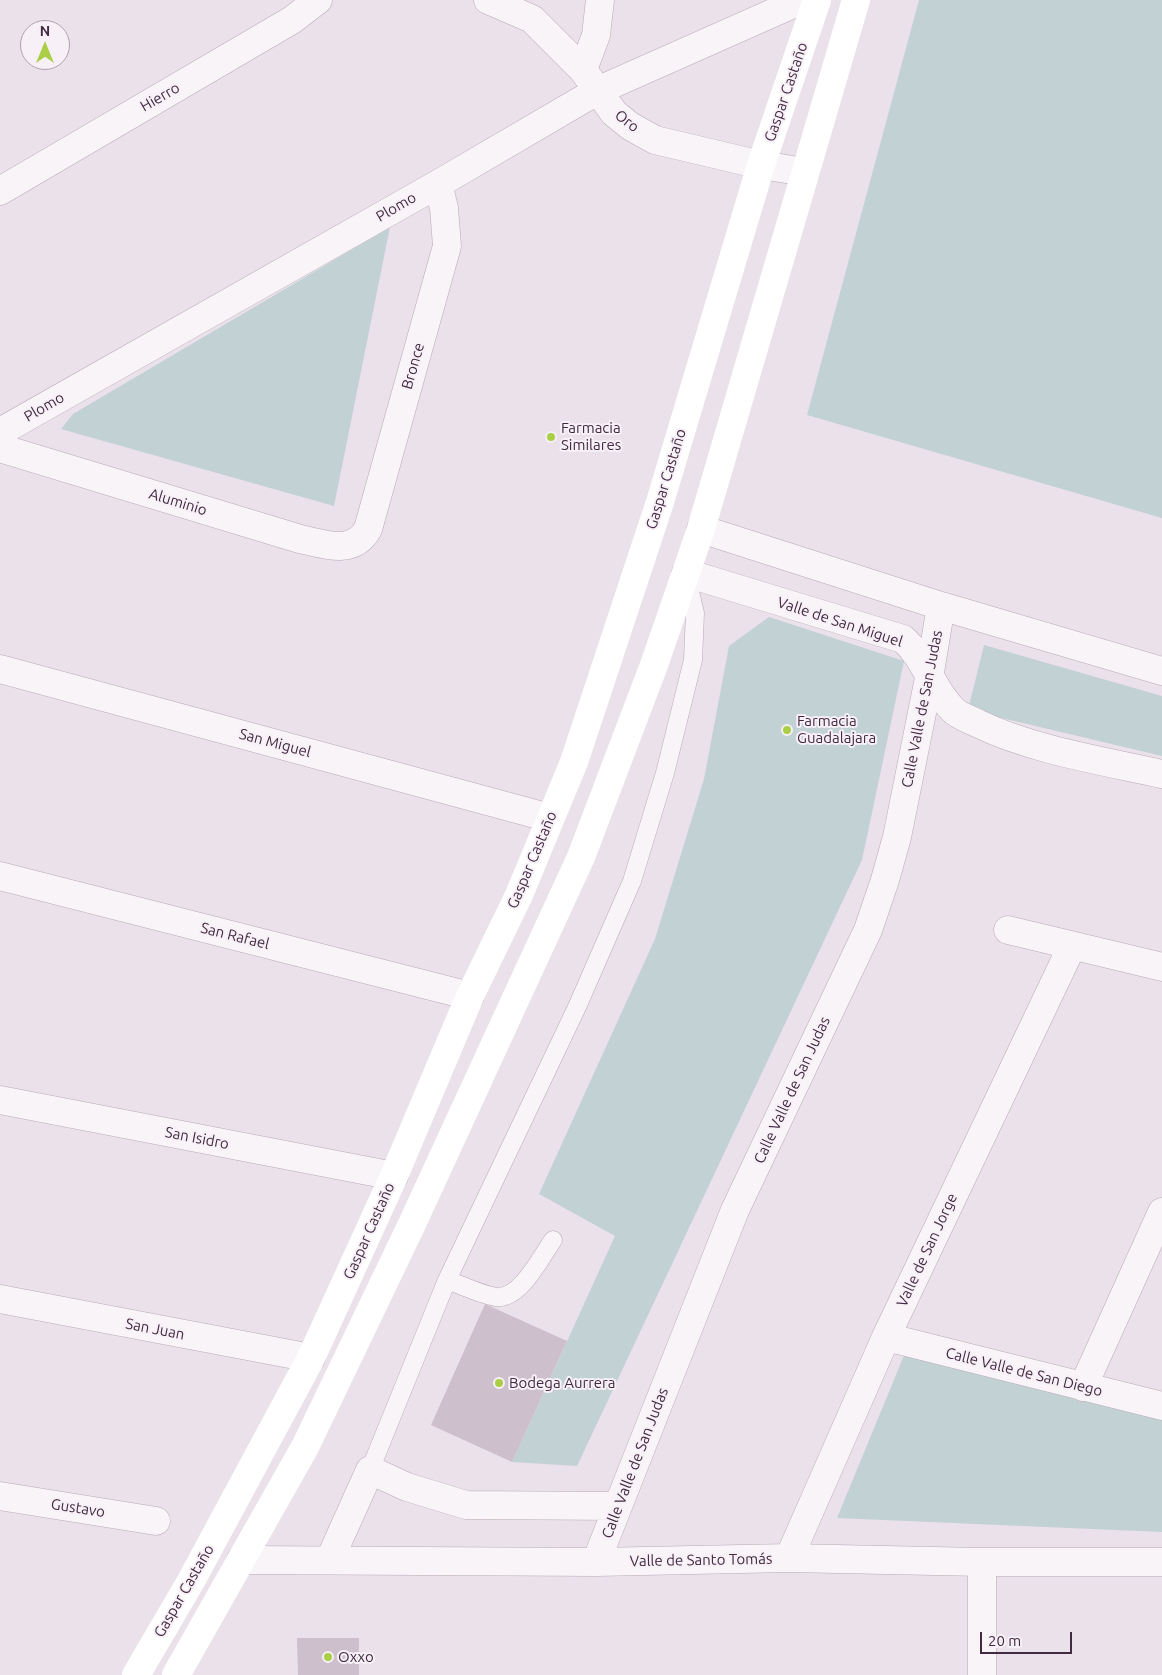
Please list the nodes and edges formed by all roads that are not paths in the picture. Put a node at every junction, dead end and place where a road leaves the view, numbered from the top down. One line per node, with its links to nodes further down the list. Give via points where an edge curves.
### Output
1 (318, 0): 11 (street, Hierro, via 292,20)
2 (488, 0): 7 (street, Oro, via 532,19)
3 (600, 0): 7 (street)
4 (802, 0): 7 (street, Plomo)
5 (817, 0): 8 (main road, Gaspar Castaño)
6 (856, 0): 9 (main road)
7 (590, 80): 8 (street, Oro, via 614,114 655,140); 10 (street, Plomo)
8 (761, 165): 9 (street, Oro); 22 (main road, Gaspar Castaño, via 660,502 574,762)
9 (805, 172): 14 (main road)
10 (438, 184): 12 (street, Plomo); 15 (street, Bronce, via 447,246 368,529)
11 (0, 191)
12 (0, 432)
13 (0, 448): 15 (street, Aluminio, via 300,539 334,546)
14 (701, 529): 16 (main road); 17 (street)
15 (356, 542)
16 (684, 578): 20 (street, Valle de San Miguel, via 903,639 921,659); 32 (lane, via 695,613 693,660 665,773 632,881 577,1007); 44 (main road, via 581,858 305,1447)
17 (942, 606): 19 (street); 20 (street, Calle Valle de San Judas)
18 (0, 669): 22 (street, San Miguel)
19 (1162, 671)
20 (930, 678): 21 (street, Valle de San Miguel, via 954,711 992,730 1034,744); 40 (street, Calle Valle de San Judas, via 897,836 868,930 735,1210)
21 (1162, 774)
22 (550, 818): 27 (main road, Gaspar Castaño, via 519,895)
23 (0, 876): 27 (street, San Rafael)
24 (1008, 930): 25 (street)
25 (1072, 946): 26 (street); 34 (street, Valle de San Jorge)
26 (1162, 967)
27 (470, 996): 29 (main road, Gaspar Castaño)
28 (0, 1100): 29 (street, San Isidro)
29 (394, 1176): 35 (main road, Gaspar Castaño)
30 (1162, 1212): 36 (street)
31 (552, 1240): 32 (lane, via 520,1287 510,1294 496,1296)
32 (447, 1280): 38 (lane)
33 (0, 1299): 35 (street, San Juan)
34 (886, 1337): 36 (street, Calle Valle de San Diego); 42 (street, Valle de San Jorge)
35 (311, 1358): 48 (main road, Gaspar Castaño, via 205,1556)
36 (1083, 1387): 37 (street, Calle Valle de San Diego)
37 (1162, 1406)
38 (370, 1470): 40 (street, via 408,1487 466,1505); 43 (street)
39 (0, 1496): 41 (street, Gustavo)
40 (618, 1506): 45 (street, Calle Valle de San Judas)
41 (156, 1521)
42 (790, 1558): 45 (street, Valle de Santo Tomás); 46 (street, Valle de Santo Tomás)
43 (330, 1559): 44 (street, Valle de Santo Tomás); 45 (street, Valle de Santo Tomás)
44 (241, 1560): 49 (main road)
45 (596, 1562)
46 (982, 1562): 47 (street, Valle de Santo Tomás); 50 (street)
47 (1162, 1562)
48 (136, 1675)
49 (176, 1675)
50 (982, 1675)

